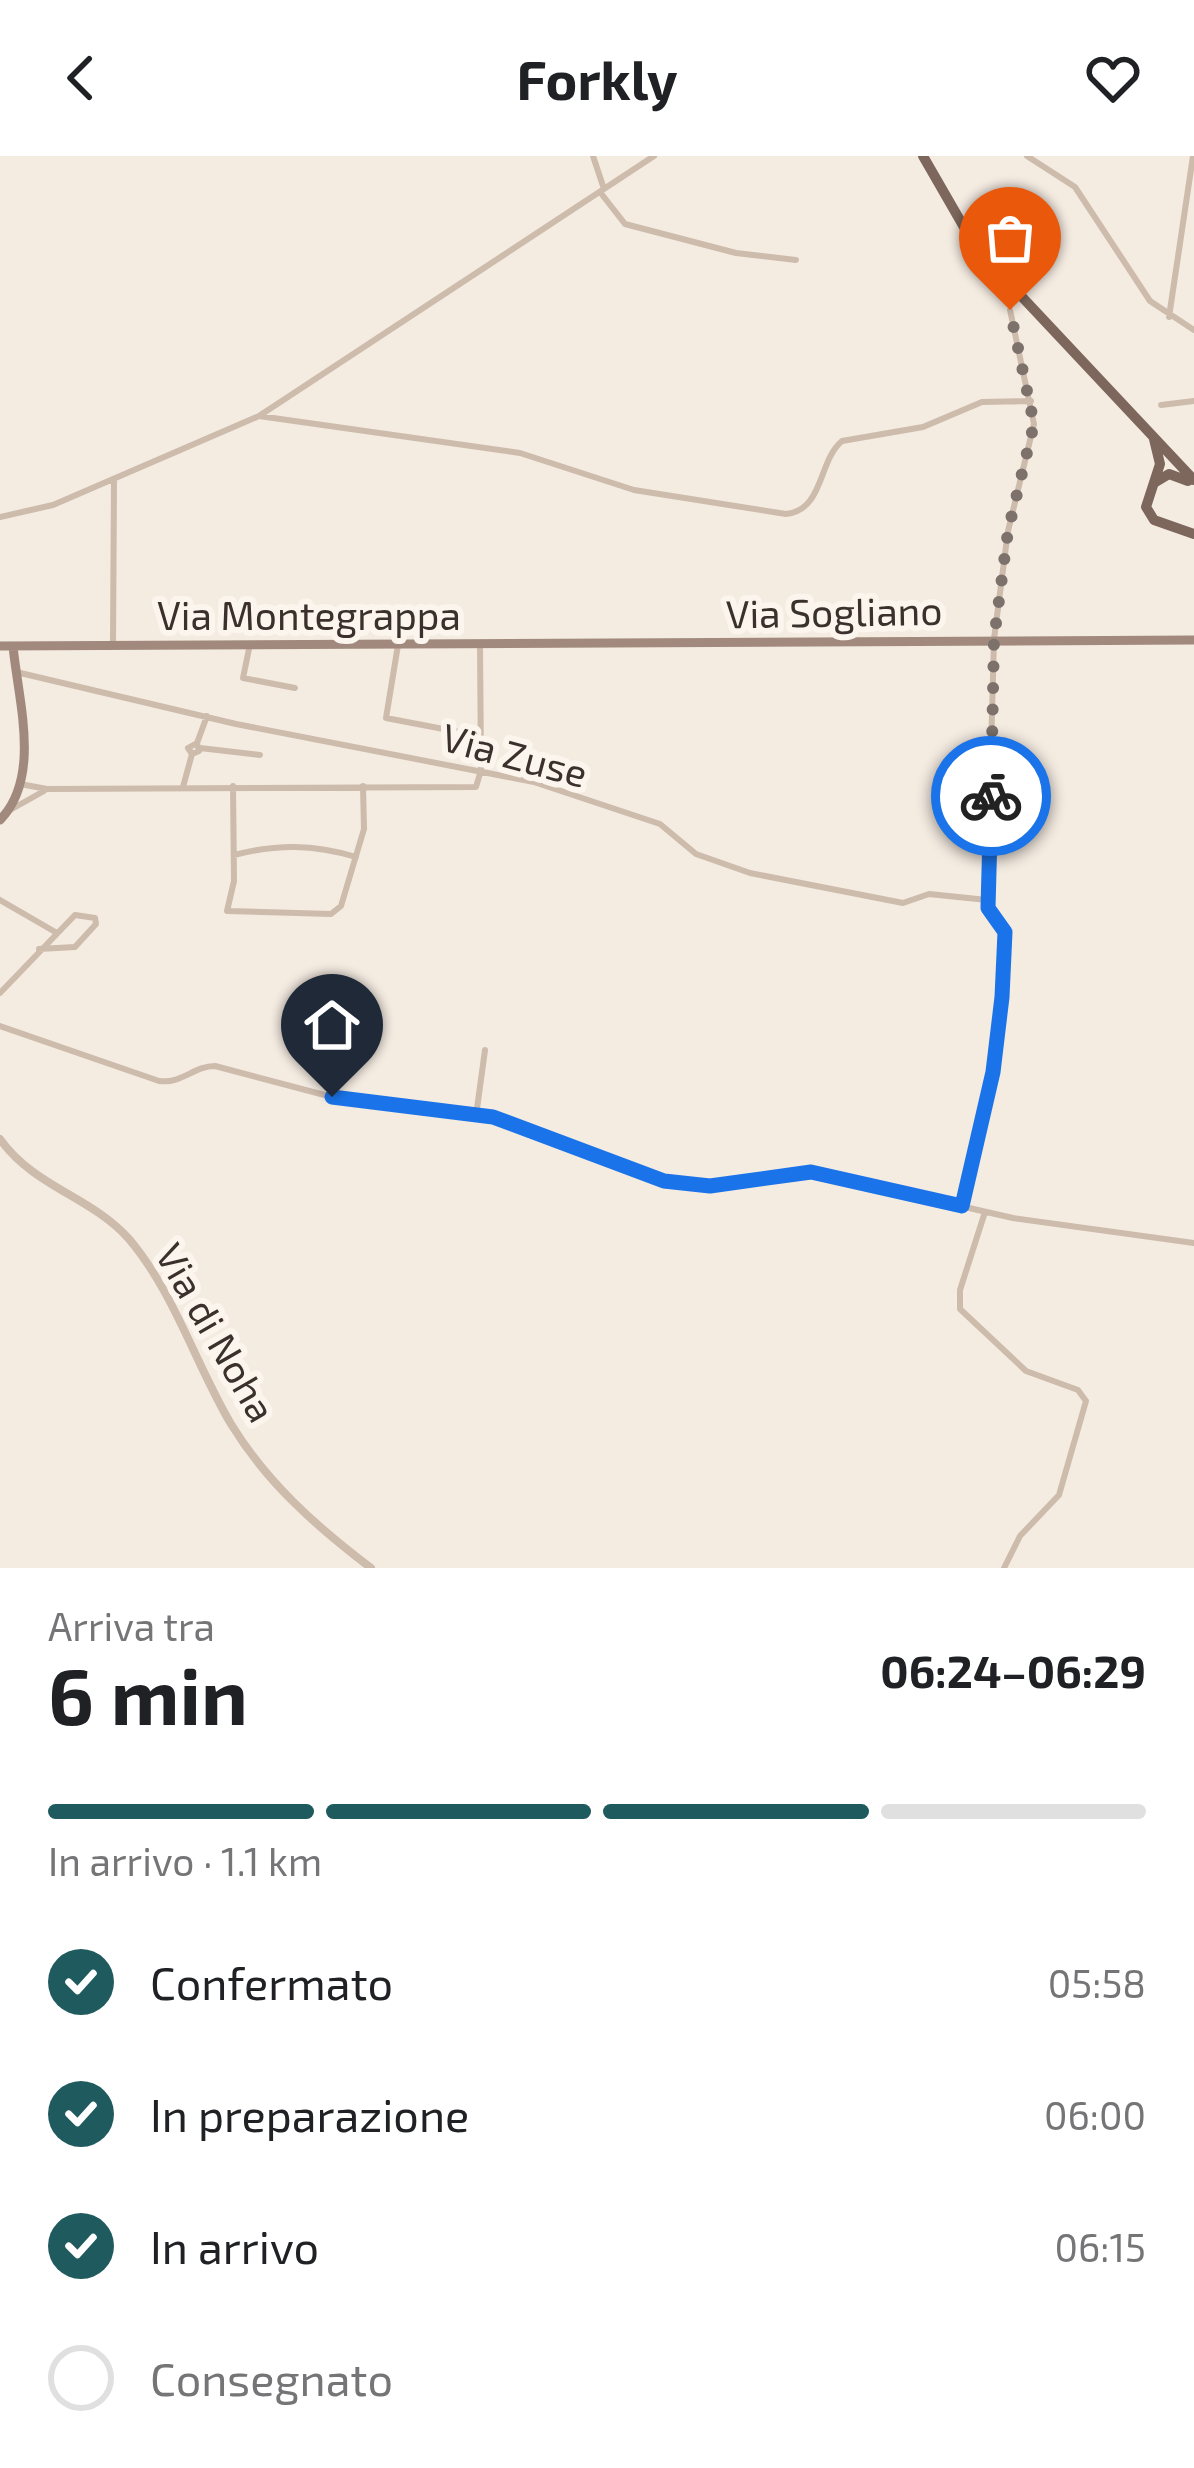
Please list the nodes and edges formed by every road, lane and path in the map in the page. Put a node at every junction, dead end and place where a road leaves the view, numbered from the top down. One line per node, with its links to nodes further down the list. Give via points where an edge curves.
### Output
1 (593, 156): 6 (street)
2 (654, 156): 6 (street)
3 (923, 156): 15 (main road, via 976,248)
4 (1028, 156): 9 (street, via 1075,187 1150,301)
5 (1193, 156): 9 (street)
6 (602, 191): 7 (street, via 625,224); 14 (street)
7 (796, 260)
8 (1010, 310): 12 (street)
9 (1169, 317): 10 (street)
10 (1194, 330)
11 (1194, 400): 13 (street)
12 (1031, 401): 14 (street, via 982,402 923,428 842,441 803,508 786,514 634,490 520,453); 21 (street, via 1034,424)
13 (1161, 405)
14 (259, 416): 16 (street)
15 (1153, 436): 17 (main road); 18 (main road, via 1160,464)
16 (114, 479): 19 (street); 27 (street)
17 (1194, 482): 18 (main road, via 1168,474)
18 (1154, 483): 20 (main road, via 1146,507 1154,520)
19 (0, 517)
20 (1194, 534)
21 (994, 639): 22 (main road, Via Sogliano); 26 (main road, Via Sogliano); 47 (street)
22 (1194, 640)
23 (398, 643): 24 (main road, Via Montegrappa); 25 (main road, Via Montegrappa); 33 (street, via 386,718)
24 (480, 643): 26 (main road, Via Montegrappa); 33 (street)
25 (250, 644): 27 (main road, Via Montegrappa); 31 (street, via 244,678)
26 (619, 644)
27 (113, 645): 29 (main road, Via Montegrappa)
28 (0, 646): 29 (main road, Via Montegrappa)
29 (14, 646): 30 (main road)
30 (16, 672): 32 (street, Via Zuse); 37 (main road, via 24,734)
31 (296, 688)
32 (207, 716): 34 (street); 36 (street, Via Zuse)
33 (480, 736): 36 (street)
34 (196, 748): 35 (street); 40 (street)
35 (260, 755)
36 (481, 770): 39 (street, via 481,782 466,790); 47 (street, Via Zuse, via 660,824 696,854 750,873 903,902 929,894)
37 (19, 784): 41 (street); 42 (main road)
38 (233, 786): 39 (street); 40 (street); 44 (street)
39 (364, 786): 45 (street)
40 (183, 787): 41 (street)
41 (47, 789): 42 (street)
42 (10, 810): 43 (main road)
43 (0, 820)
44 (234, 855): 45 (street, via 271,845); 45 (street, via 231,914 337,912)
45 (356, 857)
46 (0, 900): 48 (street)
47 (988, 900): 55 (street, via 1005,932 999,1037)
48 (57, 933): 49 (street); 49 (street, via 75,915 95,918 75,947)
49 (39, 949): 50 (street)
50 (0, 993)
51 (0, 1026): 53 (street, via 159,1081 215,1066 351,1102)
52 (485, 1050): 53 (street)
53 (476, 1116): 55 (street, via 664,1181 710,1186 811,1172)
54 (0, 1139): 58 (street, Via di Noha, via 33,1176 124,1234 244,1443 312,1523)
55 (962, 1206): 56 (street)
56 (985, 1212): 57 (street); 59 (street, via 960,1310 1026,1371 1078,1390 1086,1401 1059,1495 1020,1536)
57 (1194, 1244)
58 (370, 1568)
59 (1004, 1568)

